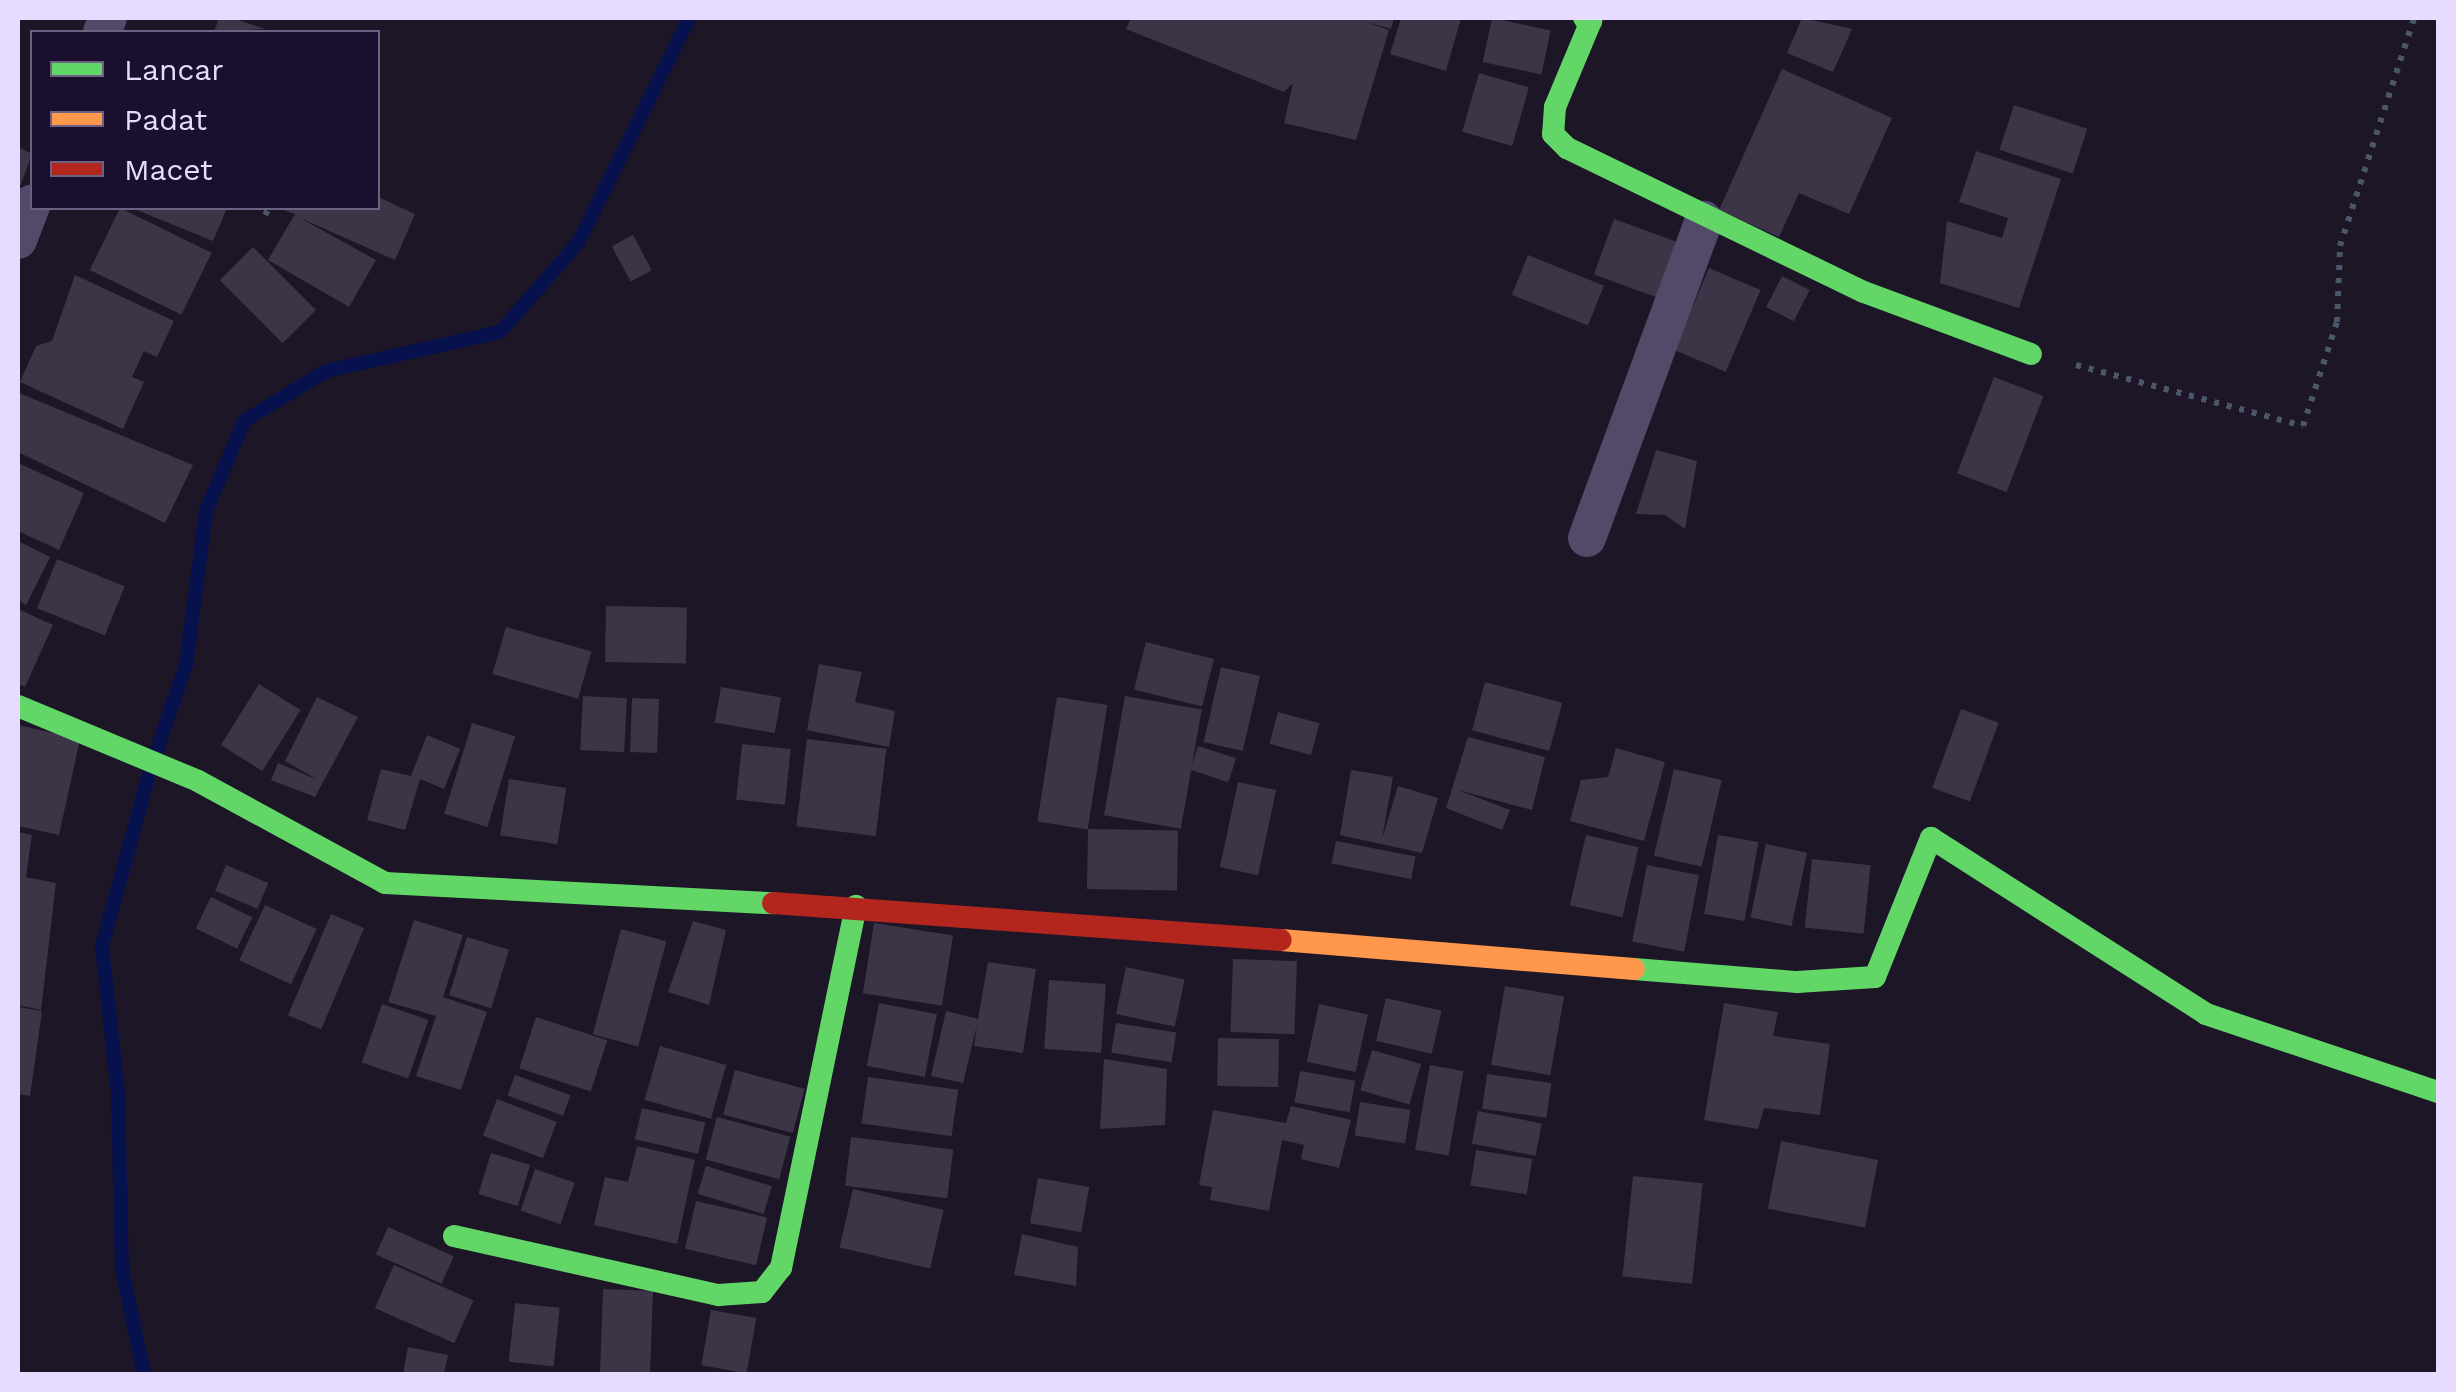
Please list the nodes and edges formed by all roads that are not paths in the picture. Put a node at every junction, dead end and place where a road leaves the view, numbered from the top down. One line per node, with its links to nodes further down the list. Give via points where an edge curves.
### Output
1 (1589, 19): 3 (street, via 1562,85 1553,134)
2 (30, 209): 4 (street)
3 (1704, 220): 5 (street); 6 (street)
4 (18, 240)
5 (2031, 354)
6 (1587, 538)
7 (18, 706): 8 (street, via 198,781 385,883 420,891)
8 (856, 906): 9 (street, via 1693,975 1875,978 1931,838 2206,1014); 10 (street, via 780,1268 762,1292 718,1295)
9 (2438, 1092)
10 (454, 1236)

